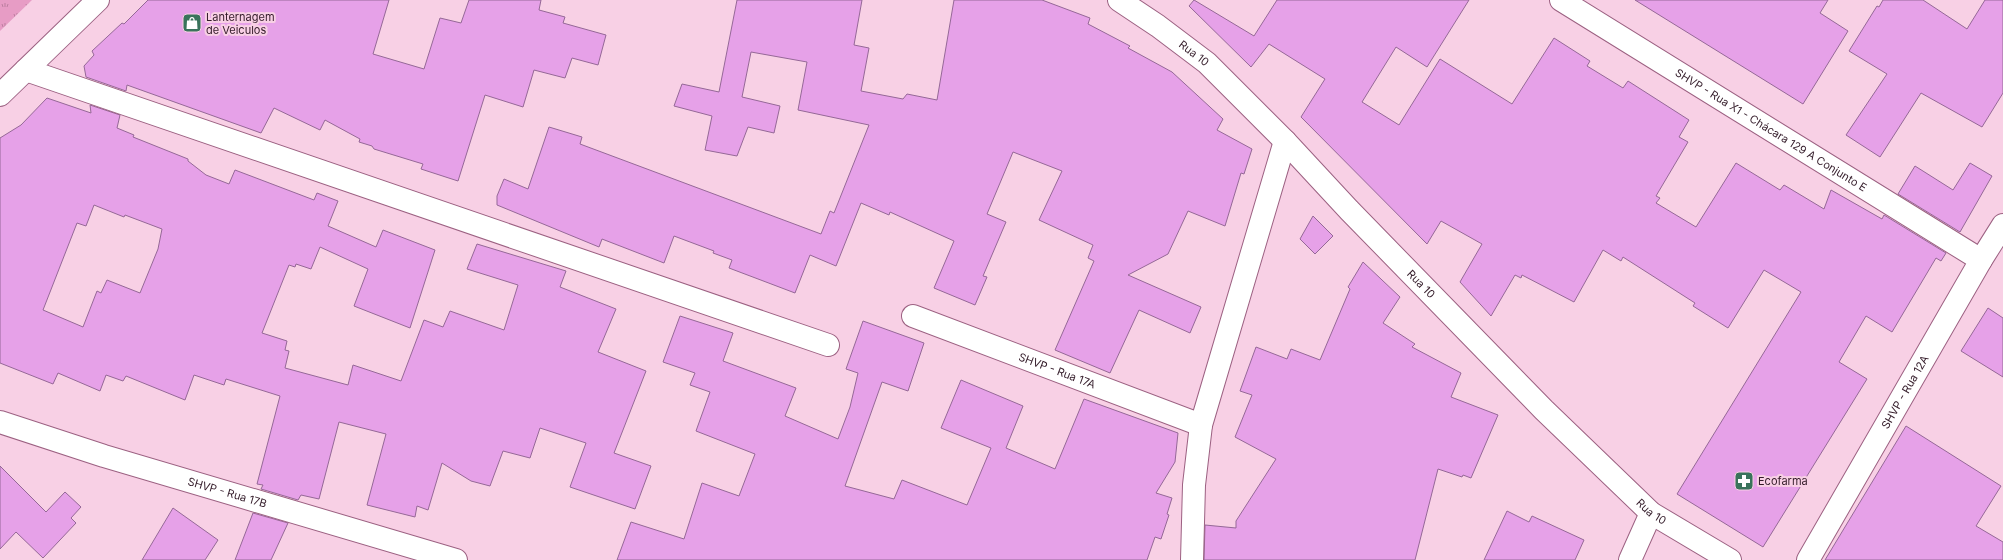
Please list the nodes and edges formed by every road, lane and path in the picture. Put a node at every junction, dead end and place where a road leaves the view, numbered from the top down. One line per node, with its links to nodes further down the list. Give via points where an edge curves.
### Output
1 (98, 0): 4 (street)
2 (1119, 0): 6 (street, Rua 10, via 1207,63)
3 (1562, 0): 8 (street, SHVP - Rua X1 - Chácara 129 A Conjunto E)
4 (26, 70): 5 (street); 10 (street)
5 (0, 95)
6 (1285, 141): 12 (street); 13 (street, Rua 10, via 1544,410)
7 (2003, 225): 8 (street, SHVP - Rua 12A)
8 (1981, 260): 18 (street, SHVP - Rua 12A)
9 (913, 316): 12 (street, SHVP - Rua 17A)
10 (828, 345)
11 (0, 422): 14 (street, SHVP - Rua 17B, via 104,456)
12 (1201, 426): 15 (street, via 1194,485)
13 (1651, 513): 16 (street); 17 (street, Rua 10)
14 (456, 560)
15 (1192, 560)
16 (1630, 560)
17 (1730, 560)
18 (1808, 560)

